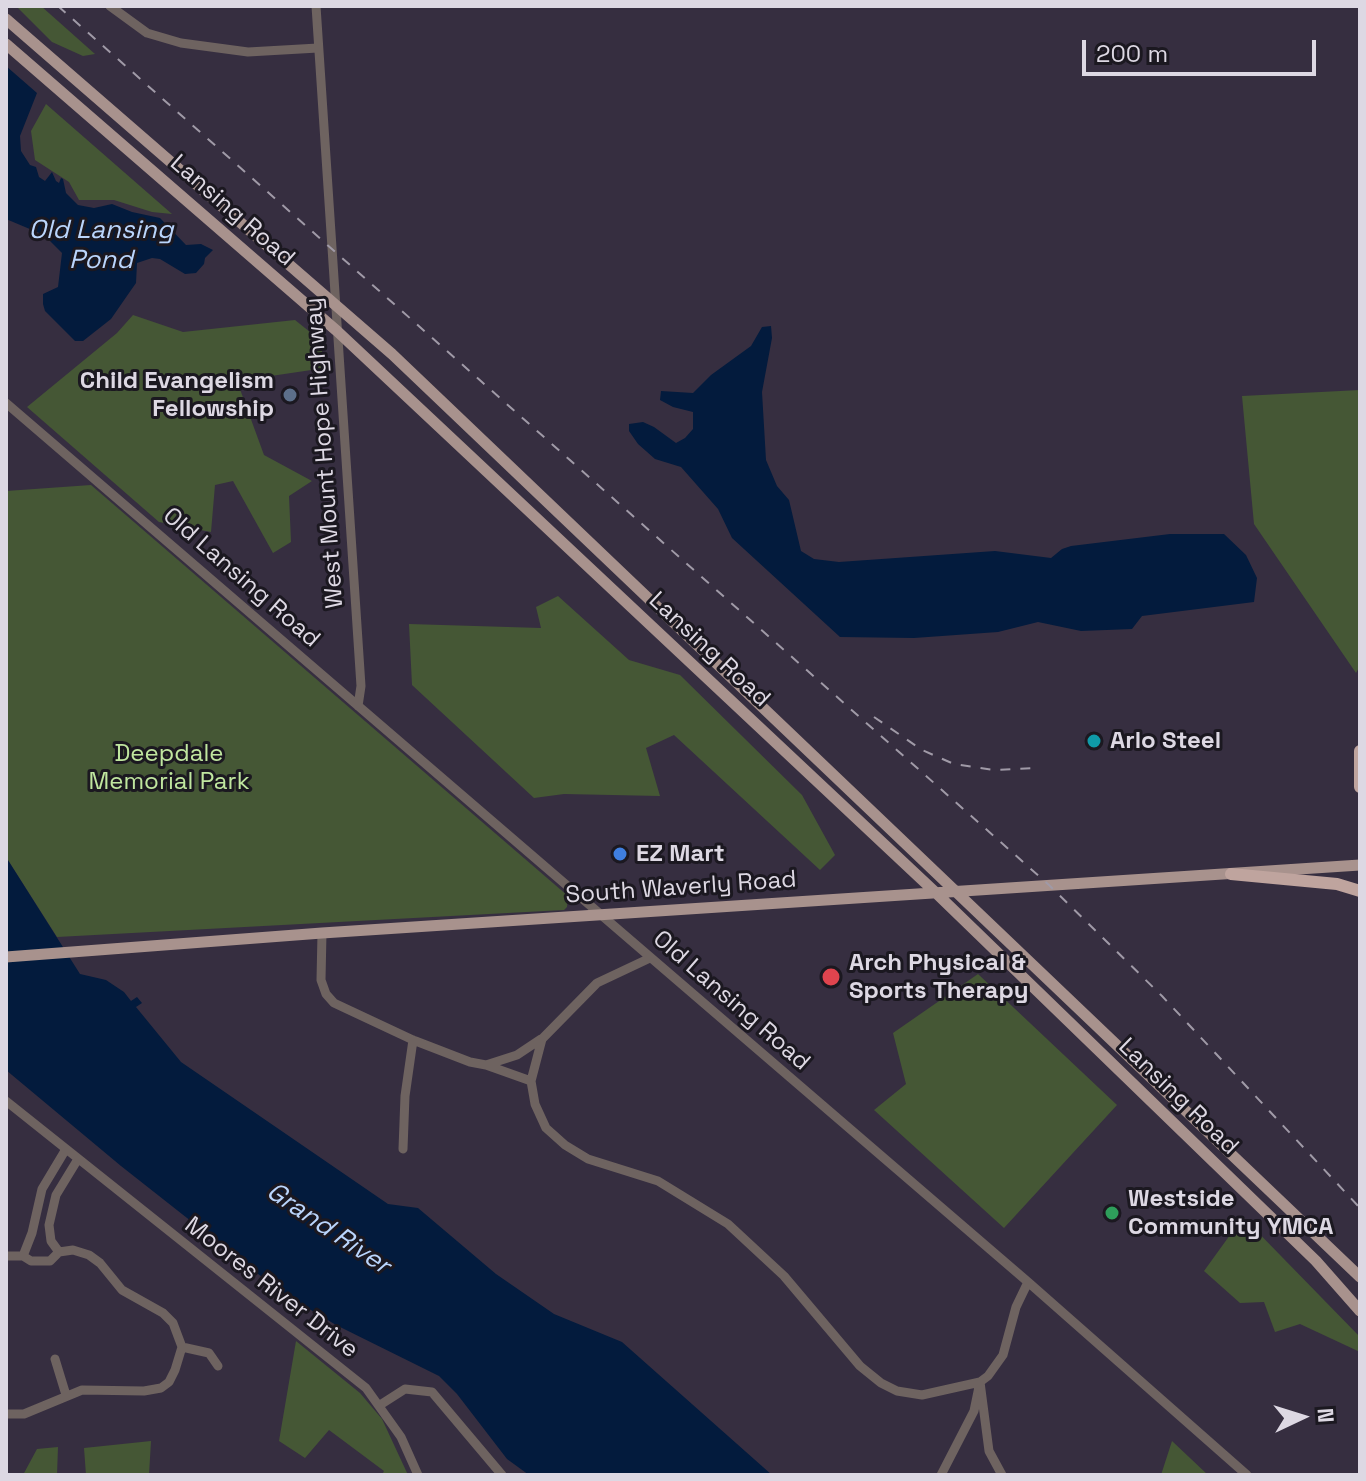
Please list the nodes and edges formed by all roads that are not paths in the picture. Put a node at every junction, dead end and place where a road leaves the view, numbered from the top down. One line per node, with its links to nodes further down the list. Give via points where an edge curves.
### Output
1 (110, 6): 5 (street, via 147,33 181,43 248,52)
2 (316, 6): 5 (street, West Mount Hope Highway)
3 (6, 19): 6 (main road, Lansing Road)
4 (6, 44): 7 (main road, Lansing Road)
5 (318, 48): 6 (street, West Mount Hope Highway)
6 (335, 305): 7 (street, West Mount Hope Highway); 14 (main road, Lansing Road)
7 (337, 331): 9 (street, West Mount Hope Highway, via 361,686); 16 (main road, Lansing Road)
8 (7, 406): 9 (street, Old Lansing Road)
9 (358, 706): 17 (street, Old Lansing Road)
10 (1360, 751): 11 (highway)
11 (1360, 787)
12 (1360, 865): 13 (main road, South Waverly Road)
13 (1231, 874): 14 (main road, South Waverly Road); 15 (highway)
14 (956, 891): 16 (main road, South Waverly Road); 32 (main road, Lansing Road)
15 (1360, 891)
16 (935, 892): 17 (main road, South Waverly Road); 34 (main road, Lansing Road, via 1316,1261)
17 (603, 916): 18 (main road, South Waverly Road); 20 (street, Old Lansing Road)
18 (322, 933): 19 (main road, South Waverly Road); 22 (street, via 321,980 326,994 334,1003)
19 (6, 957)
20 (650, 958): 21 (street, via 597,983); 33 (street, Old Lansing Road)
21 (542, 1039): 23 (street); 24 (street)
22 (413, 1040): 23 (street); 27 (street)
23 (486, 1065): 24 (street)
24 (531, 1081): 38 (street, via 539,1115 565,1145 588,1159 658,1181 728,1224 784,1276 860,1366 881,1383 922,1395)
25 (6, 1101): 26 (street, Moores River Drive)
26 (66, 1149): 28 (street, Moores River Drive); 31 (street, via 42,1189)
27 (403, 1149)
28 (78, 1159): 29 (street, via 56,1195 49,1225); 40 (street, Moores River Drive, via 366,1388)
29 (59, 1252): 31 (street, via 50,1261); 35 (street, via 73,1250 100,1263 122,1290 173,1323)
30 (6, 1256): 31 (street)
31 (23, 1256)
32 (1360, 1277)
33 (1028, 1282): 38 (street, via 1003,1355); 46 (street, Old Lansing Road)
34 (1360, 1311)
35 (182, 1347): 37 (street, via 209,1353); 39 (street, via 169,1382 161,1388)
36 (55, 1359): 39 (street)
37 (218, 1366)
38 (980, 1382): 44 (street, via 974,1411); 45 (street, via 989,1451)
39 (66, 1395): 41 (street, via 24,1414)
40 (380, 1405): 42 (street, Moores River Drive); 43 (street, via 405,1389 432,1392)
41 (6, 1414)
42 (418, 1475)
43 (502, 1475)
44 (941, 1475)
45 (1002, 1475)
46 (1247, 1475)

